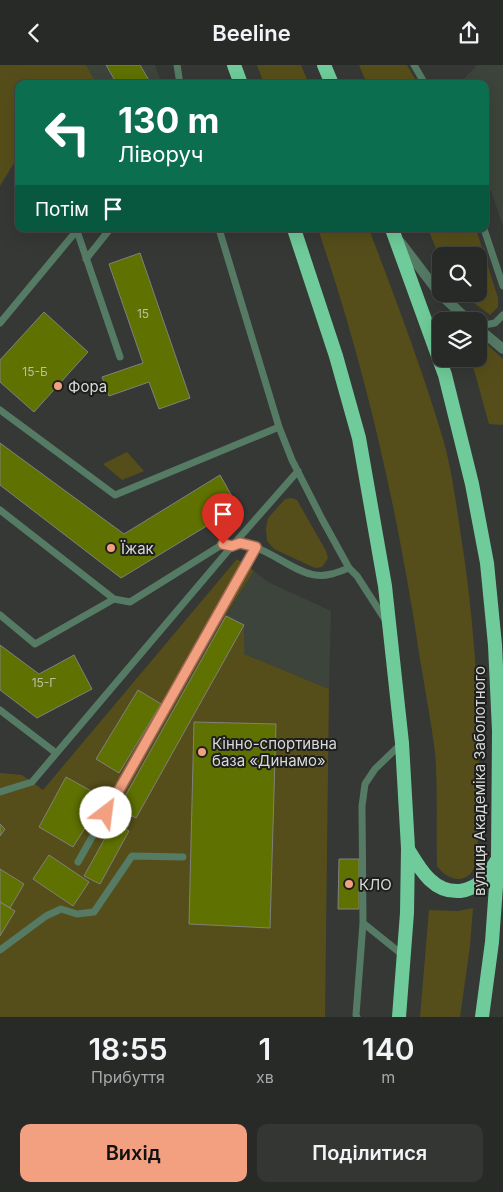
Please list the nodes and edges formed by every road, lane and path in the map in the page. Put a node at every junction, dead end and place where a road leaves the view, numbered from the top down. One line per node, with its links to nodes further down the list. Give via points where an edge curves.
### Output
1 (177, 65): 5 (lane)
2 (234, 65): 6 (highway)
3 (324, 65): 7 (highway)
4 (414, 65): 8 (lane)
5 (179, 80)
6 (240, 80)
7 (330, 80)
8 (423, 80)
9 (75, 232): 20 (lane)
10 (78, 232): 16 (lane)
11 (108, 232): 16 (lane)
12 (220, 232): 26 (lane)
13 (295, 232): 34 (highway, via 336,355 359,438)
14 (485, 232): 17 (lane)
15 (394, 233): 18 (street, via 439,293); 36 (highway, вулиця Академіка Заболотного, via 444,375 472,484 487,563)
16 (86, 259): 24 (lane)
17 (503, 286)
18 (459, 312)
19 (503, 315): 21 (lane, via 495,323)
20 (0, 323)
21 (487, 325)
22 (487, 334): 23 (street)
23 (503, 349)
24 (120, 357)
25 (0, 410): 26 (lane, via 115,495)
26 (279, 427): 27 (lane)
27 (298, 471): 29 (lane); 31 (lane)
28 (0, 510): 32 (lane)
29 (232, 546): 30 (lane, via 240,543); 32 (lane, via 223,544 130,602); 38 (lane)
30 (256, 547): 31 (lane, via 313,575 326,576); 43 (lane)
31 (349, 568): 34 (lane)
32 (114, 599): 33 (lane, via 35,644)
33 (0, 615)
34 (391, 630): 37 (highway)
35 (0, 710): 38 (lane)
36 (501, 727): 42 (highway, вулиця Академіка Заболотного)
37 (402, 743): 40 (highway); 44 (lane, via 375,769 365,784 362,806)
38 (56, 753): 39 (lane, via 32,782)
39 (0, 792)
40 (408, 848): 42 (highway, via 422,872 434,884 451,891 467,890 481,881); 46 (highway)
41 (183, 857): 45 (lane, via 132,856 94,912 76,914 61,909 46,916)
42 (498, 858): 49 (highway, вулиця Академіка Заболотного)
43 (78, 862)
44 (363, 923): 46 (lane); 47 (lane)
45 (0, 950)
46 (404, 957): 48 (highway)
47 (357, 1017)
48 (398, 1017)
49 (482, 1017)

